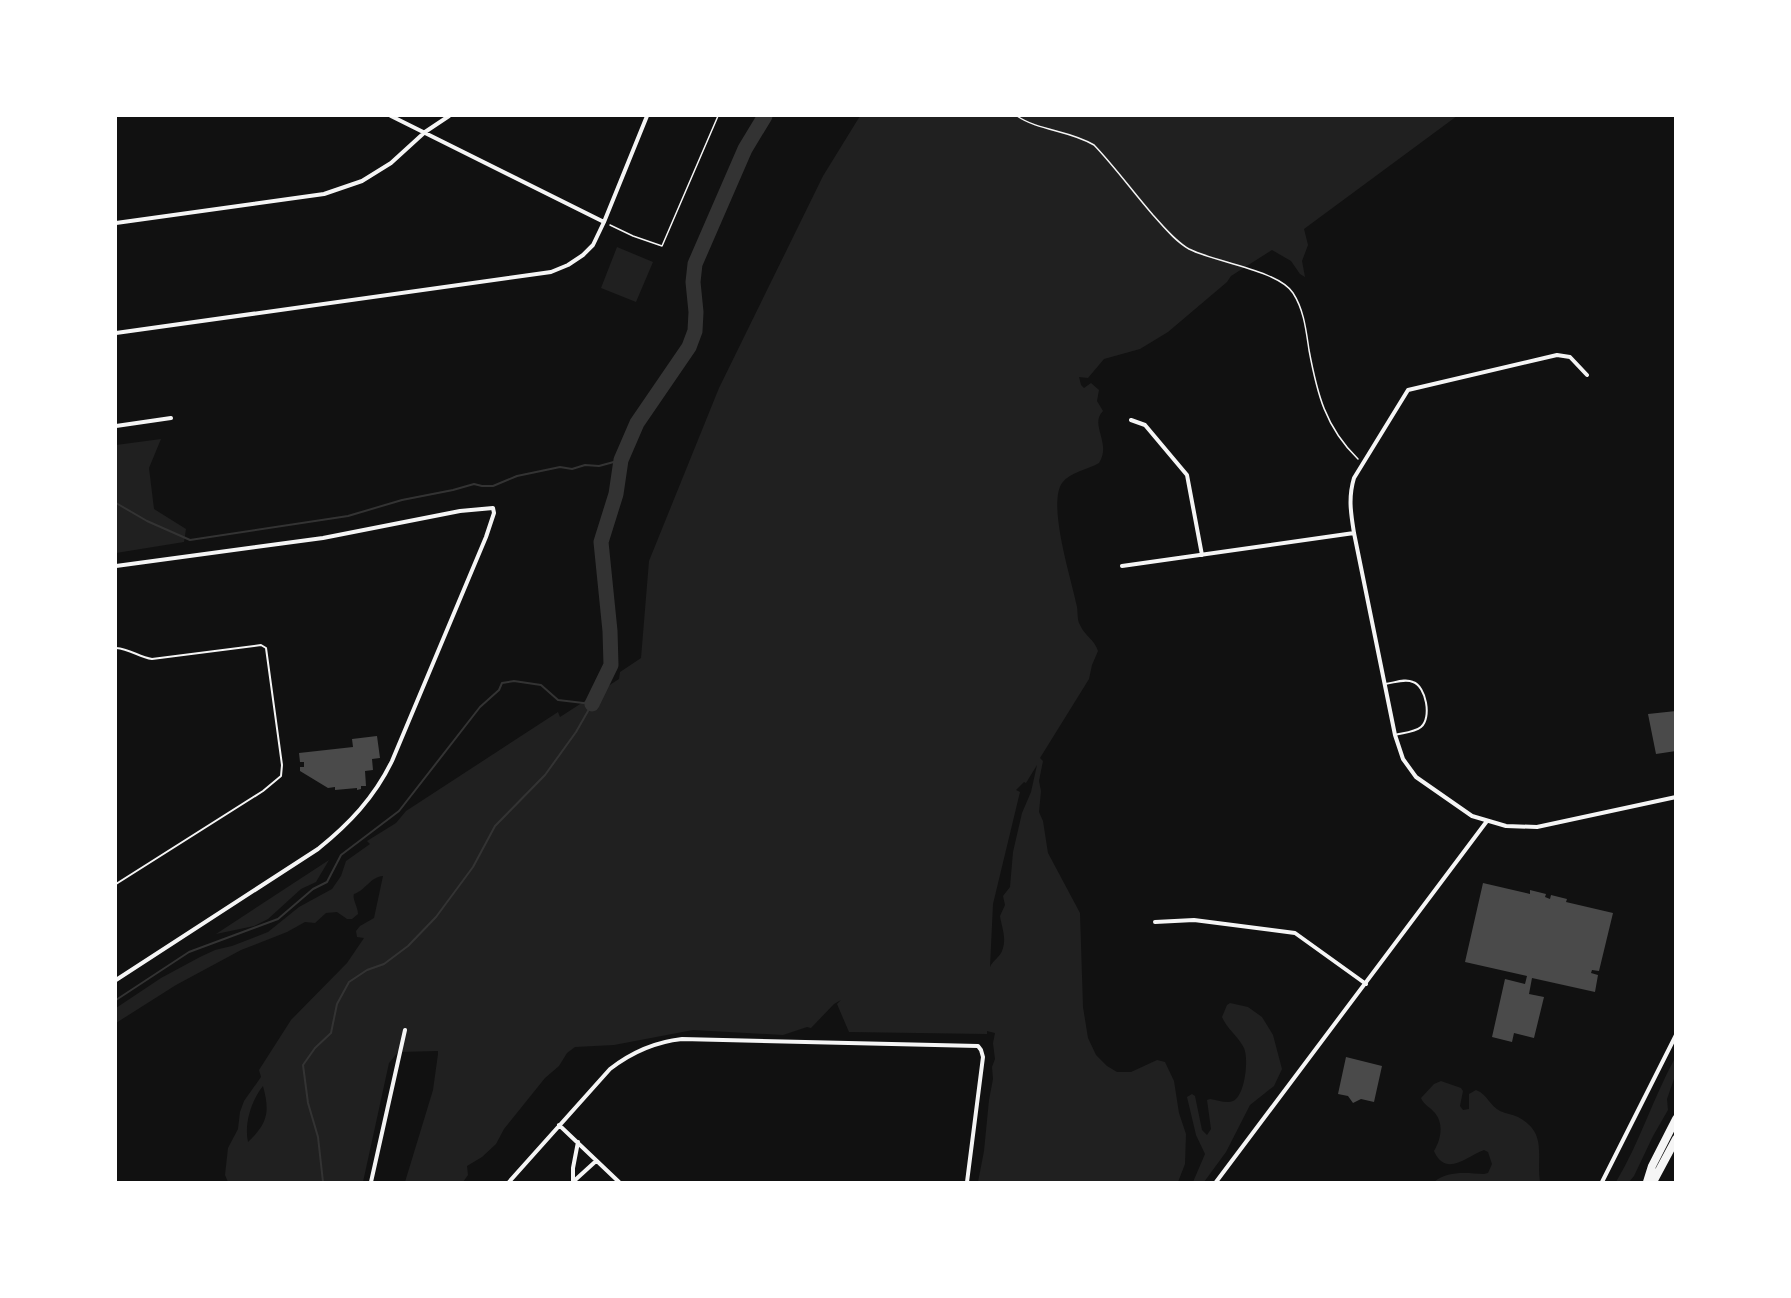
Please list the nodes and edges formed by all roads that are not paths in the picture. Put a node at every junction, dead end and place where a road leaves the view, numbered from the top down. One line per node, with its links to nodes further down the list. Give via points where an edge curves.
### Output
1 (391, 116): 4 (street)
2 (449, 116): 4 (street)
3 (647, 116): 5 (street)
4 (426, 132): 5 (street); 6 (street, via 391,163 362,181 324,194)
5 (604, 222): 7 (street, via 593,245 583,255 551,272)
6 (116, 223)
7 (116, 333)
8 (1587, 375): 12 (street, via 1570,357 1557,355 1408,390 1354,478 1350,492)
9 (171, 418): 11 (street)
10 (1131, 420): 13 (street, via 1145,425 1187,475)
11 (116, 426)
12 (1354, 533): 13 (street); 17 (street)
13 (1202, 555): 15 (street)
14 (116, 566): 23 (street, via 323,538 460,511 493,508 494,513 392,762 366,805 318,849)
15 (1122, 566)
16 (116, 648): 21 (lane, via 152,659 261,645 266,648 282,765 281,776 273,783)
17 (1385, 684): 18 (street); 18 (lane, via 1412,681 1423,691 1425,723 1417,730)
18 (1395, 735): 20 (street, via 1402,759 1416,777 1472,816)
19 (1676, 797): 20 (street, via 1530,828)
20 (1487, 821): 24 (street)
21 (116, 884)
22 (1155, 922): 24 (street, via 1194,920 1295,933)
23 (116, 980)
24 (1366, 984): 37 (street)
25 (405, 1030): 32 (street)
26 (1676, 1035): 38 (street)
27 (1676, 1119): 39 (highway)
28 (559, 1125): 30 (street); 33 (street); 36 (street, via 623,1059 644,1047 669,1040 974,1045 983,1057)
29 (1676, 1139): 40 (highway)
30 (578, 1142): 31 (street); 34 (street)
31 (596, 1161): 34 (street); 35 (street)
32 (371, 1182)
33 (509, 1182)
34 (574, 1182)
35 (619, 1182)
36 (967, 1182)
37 (1216, 1182)
38 (1602, 1182)
39 (1647, 1182)
40 (1653, 1182)

